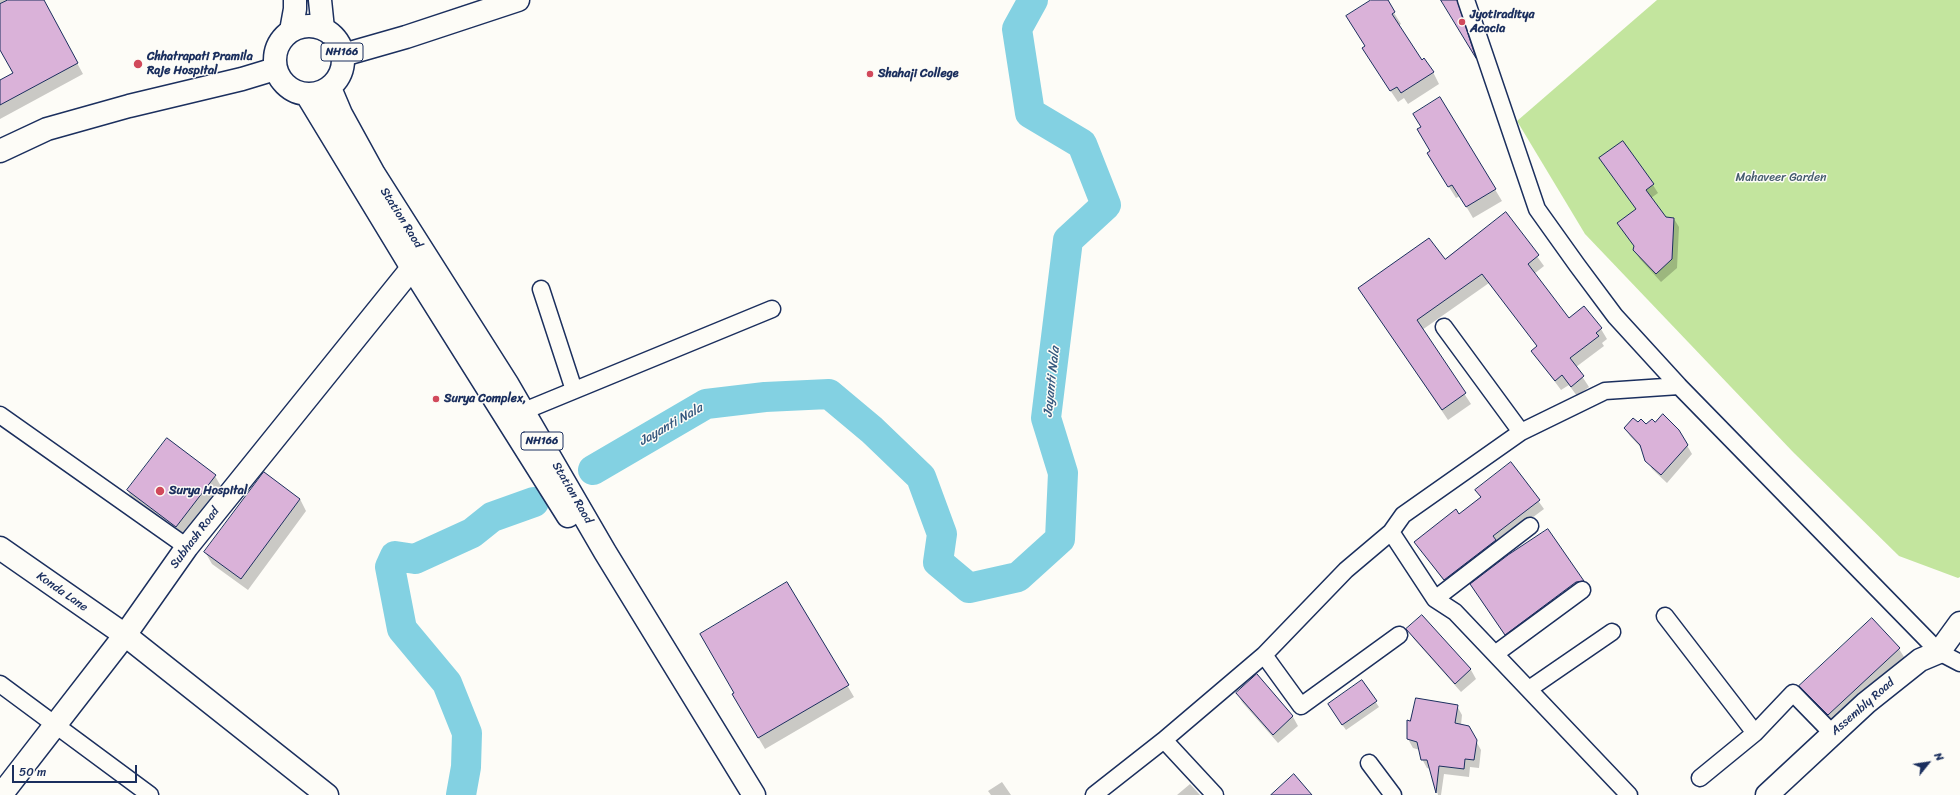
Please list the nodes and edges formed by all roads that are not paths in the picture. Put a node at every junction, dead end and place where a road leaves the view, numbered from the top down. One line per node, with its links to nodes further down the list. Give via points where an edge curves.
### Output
1 (295, 0): 6 (main road)
2 (320, 0): 5 (main road, NH166)
3 (518, 0): 7 (main road)
4 (1466, 0): 16 (street, via 1538,209 1615,316)
5 (323, 29): 6 (main road, NH166, via 312,26); 7 (main road, NH166, via 340,45)
6 (291, 31): 8 (main road, via 277,47)
7 (343, 55): 9 (main road, NH166, via 338,79)
8 (276, 68): 10 (main road, via 280,79 287,87); 11 (main road, via 47,129)
9 (330, 88): 10 (main road, via 319,94); 18 (main road, Station Raod / NH166, via 341,114 374,174)
10 (307, 95): 12 (main road, NH166)
11 (0, 151)
12 (412, 268): 23 (main road, Subhash Road); 48 (main road, NH166, via 516,431)
13 (541, 289): 17 (street)
14 (772, 309): 17 (street)
15 (1444, 327): 20 (street)
16 (1679, 386): 20 (street, via 1605,392); 32 (street)
17 (574, 390): 18 (street)
18 (524, 411): 49 (main road, Station Raod / NH166, via 605,552)
19 (0, 415): 23 (street)
20 (1521, 432): 22 (street, via 1403,515)
21 (1530, 526): 26 (street)
22 (1391, 532): 26 (street); 34 (street, via 1346,570)
23 (186, 547): 30 (main road, Subhash Road)
24 (0, 548): 30 (main road, Konda Lane)
25 (1582, 590): 33 (street)
26 (1436, 599): 33 (street, via 1455,612)
27 (1665, 616): 39 (street)
28 (1960, 623): 32 (main road)
29 (1612, 632): 37 (street)
30 (125, 635): 38 (main road, Subhash Road); 47 (main road, Konda Lane)
31 (1399, 635): 34 (street, via 1301,706)
32 (1939, 652): 35 (street); 40 (main road, Assembly Road, via 1920,660)
33 (1495, 654): 37 (street)
34 (1264, 655): 41 (street)
35 (1960, 663)
36 (0, 684): 38 (street)
37 (1529, 689): 52 (street)
38 (56, 725): 45 (main road, Subhash Road); 46 (street)
39 (1755, 733): 40 (street, via 1793,694); 43 (street)
40 (1832, 733): 53 (main road, Assembly Road)
41 (1164, 740): 44 (street); 50 (street)
42 (1369, 762): 51 (street)
43 (1700, 778)
44 (1100, 793)
45 (1, 795)
46 (150, 795)
47 (327, 795)
48 (739, 795)
49 (754, 795)
50 (1215, 795)
51 (1393, 795)
52 (1629, 795)
53 (1767, 795)

